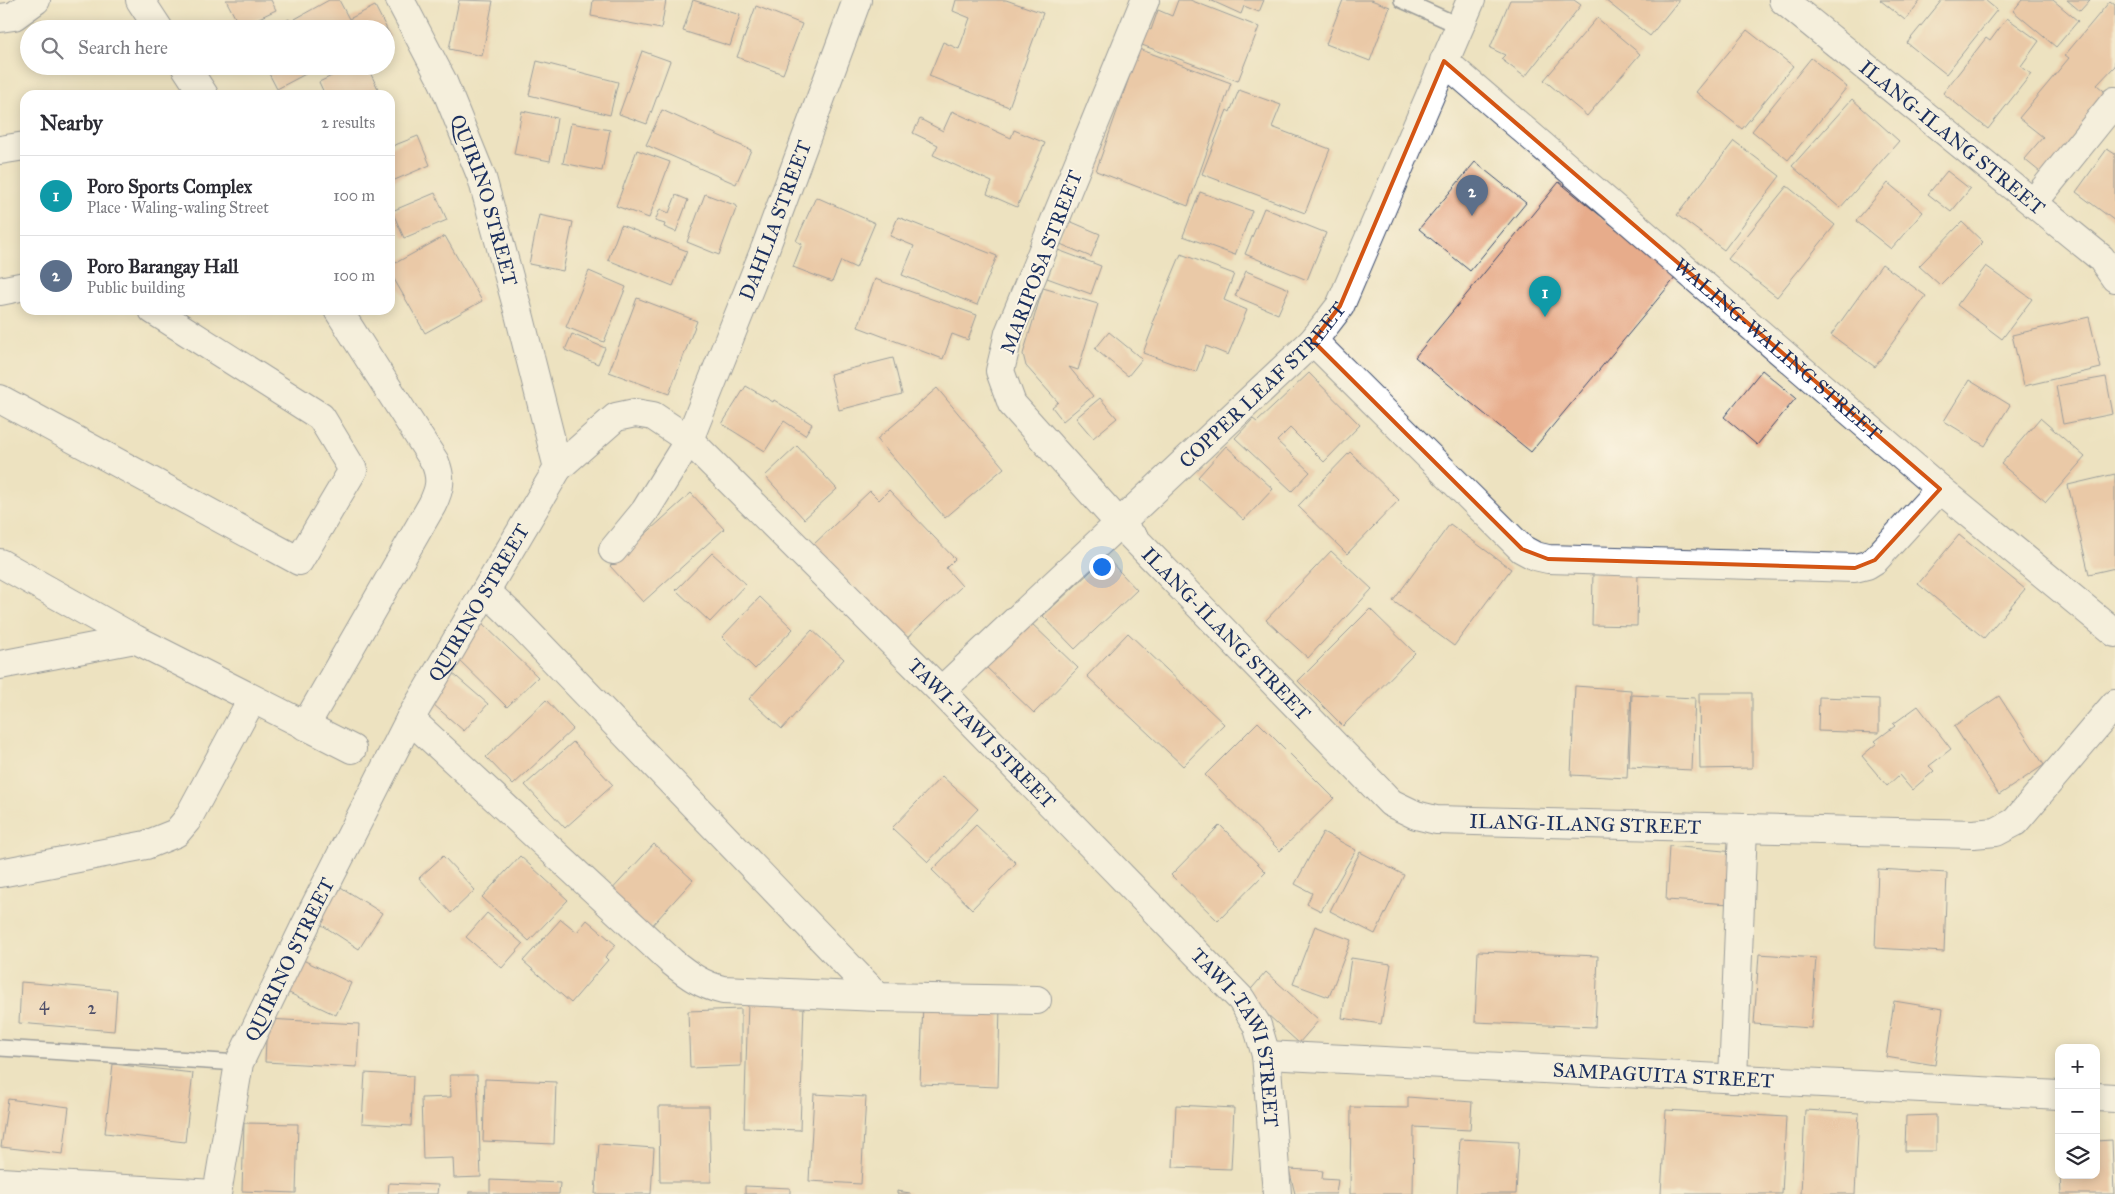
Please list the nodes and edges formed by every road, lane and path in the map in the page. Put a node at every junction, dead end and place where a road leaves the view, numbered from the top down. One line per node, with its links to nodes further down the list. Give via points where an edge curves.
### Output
1 (36, 0): 9 (street, via 14,16)
2 (140, 0): 10 (street)
3 (400, 0): 27 (street, QUIRINO STREET, via 443,82 482,178)
4 (857, 0): 26 (street, DAHLIA STREET, via 765,249)
5 (1146, 0): 29 (street, MARIPOSA STREET, via 1009,333 1000,371 1012,404)
6 (1402, 0): 11 (lane)
7 (1471, 0): 11 (street, COPPER LEAF STREET)
8 (1783, 0): 18 (street, ILANG-ILANG STREET)
9 (0, 18)
10 (153, 20)
11 (1460, 26): 12 (street, COPPER LEAF STREET)
12 (1444, 61): 24 (street, COPPER LEAF STREET, via 1340,306); 28 (street, WALING-WALING STREET)
13 (191, 75): 14 (street)
14 (201, 90)
15 (2115, 101): 18 (street)
16 (20, 147): 17 (street)
17 (0, 150)
18 (2034, 202): 19 (street, ILANG-ILANG STREET, via 2101,258)
19 (2115, 278)
20 (20, 287): 21 (street)
21 (0, 291)
22 (161, 315): 25 (street, via 321,417 353,470 299,561)
23 (341, 315): 40 (street, via 441,476 432,505)
24 (1313, 341): 28 (street, via 1522,549 1535,556 1855,568 1875,560); 29 (street, COPPER LEAF STREET)
25 (0, 399)
26 (689, 440): 27 (street, TAWI-TAWI STREET, via 653,416 635,413 616,417); 30 (street, DAHLIA STREET, via 645,511); 36 (street, TAWI-TAWI STREET)
27 (558, 468): 32 (street, QUIRINO STREET)
28 (1940, 489): 33 (street, WALING-WALING STREET)
29 (1120, 524): 36 (street, COPPER LEAF STREET); 42 (street, ILANG-ILANG STREET, via 1391,803 1416,816 1436,820)
30 (613, 550)
31 (0, 563): 34 (street)
32 (486, 592): 39 (street, QUIRINO STREET); 44 (street)
33 (2115, 633)
34 (135, 639): 35 (street); 37 (street)
35 (0, 665)
36 (940, 691): 47 (street, TAWI-TAWI STREET, via 1241,999 1257,1025)
37 (252, 700): 40 (street); 43 (street, via 187,820 176,833 146,845)
38 (2115, 704): 42 (street, ILANG-ILANG STREET, via 2015,822 1996,832)
39 (410, 720): 44 (street, via 692,978 723,990); 48 (street, QUIRINO STREET)
40 (305, 726): 41 (street)
41 (352, 749)
42 (1743, 828): 49 (street)
43 (0, 873)
44 (878, 997): 45 (street)
45 (1037, 1000)
46 (0, 1048): 48 (lane)
47 (1266, 1055): 49 (street, SAMPAGUITA STREET); 55 (street, TAWI-TAWI STREET)
48 (238, 1063): 54 (street, QUIRINO STREET)
49 (1734, 1079): 50 (street, SAMPAGUITA STREET)
50 (2055, 1096)
51 (2100, 1097): 52 (street)
52 (2115, 1098)
53 (0, 1182): 54 (street)
54 (216, 1194)
55 (1277, 1194)

